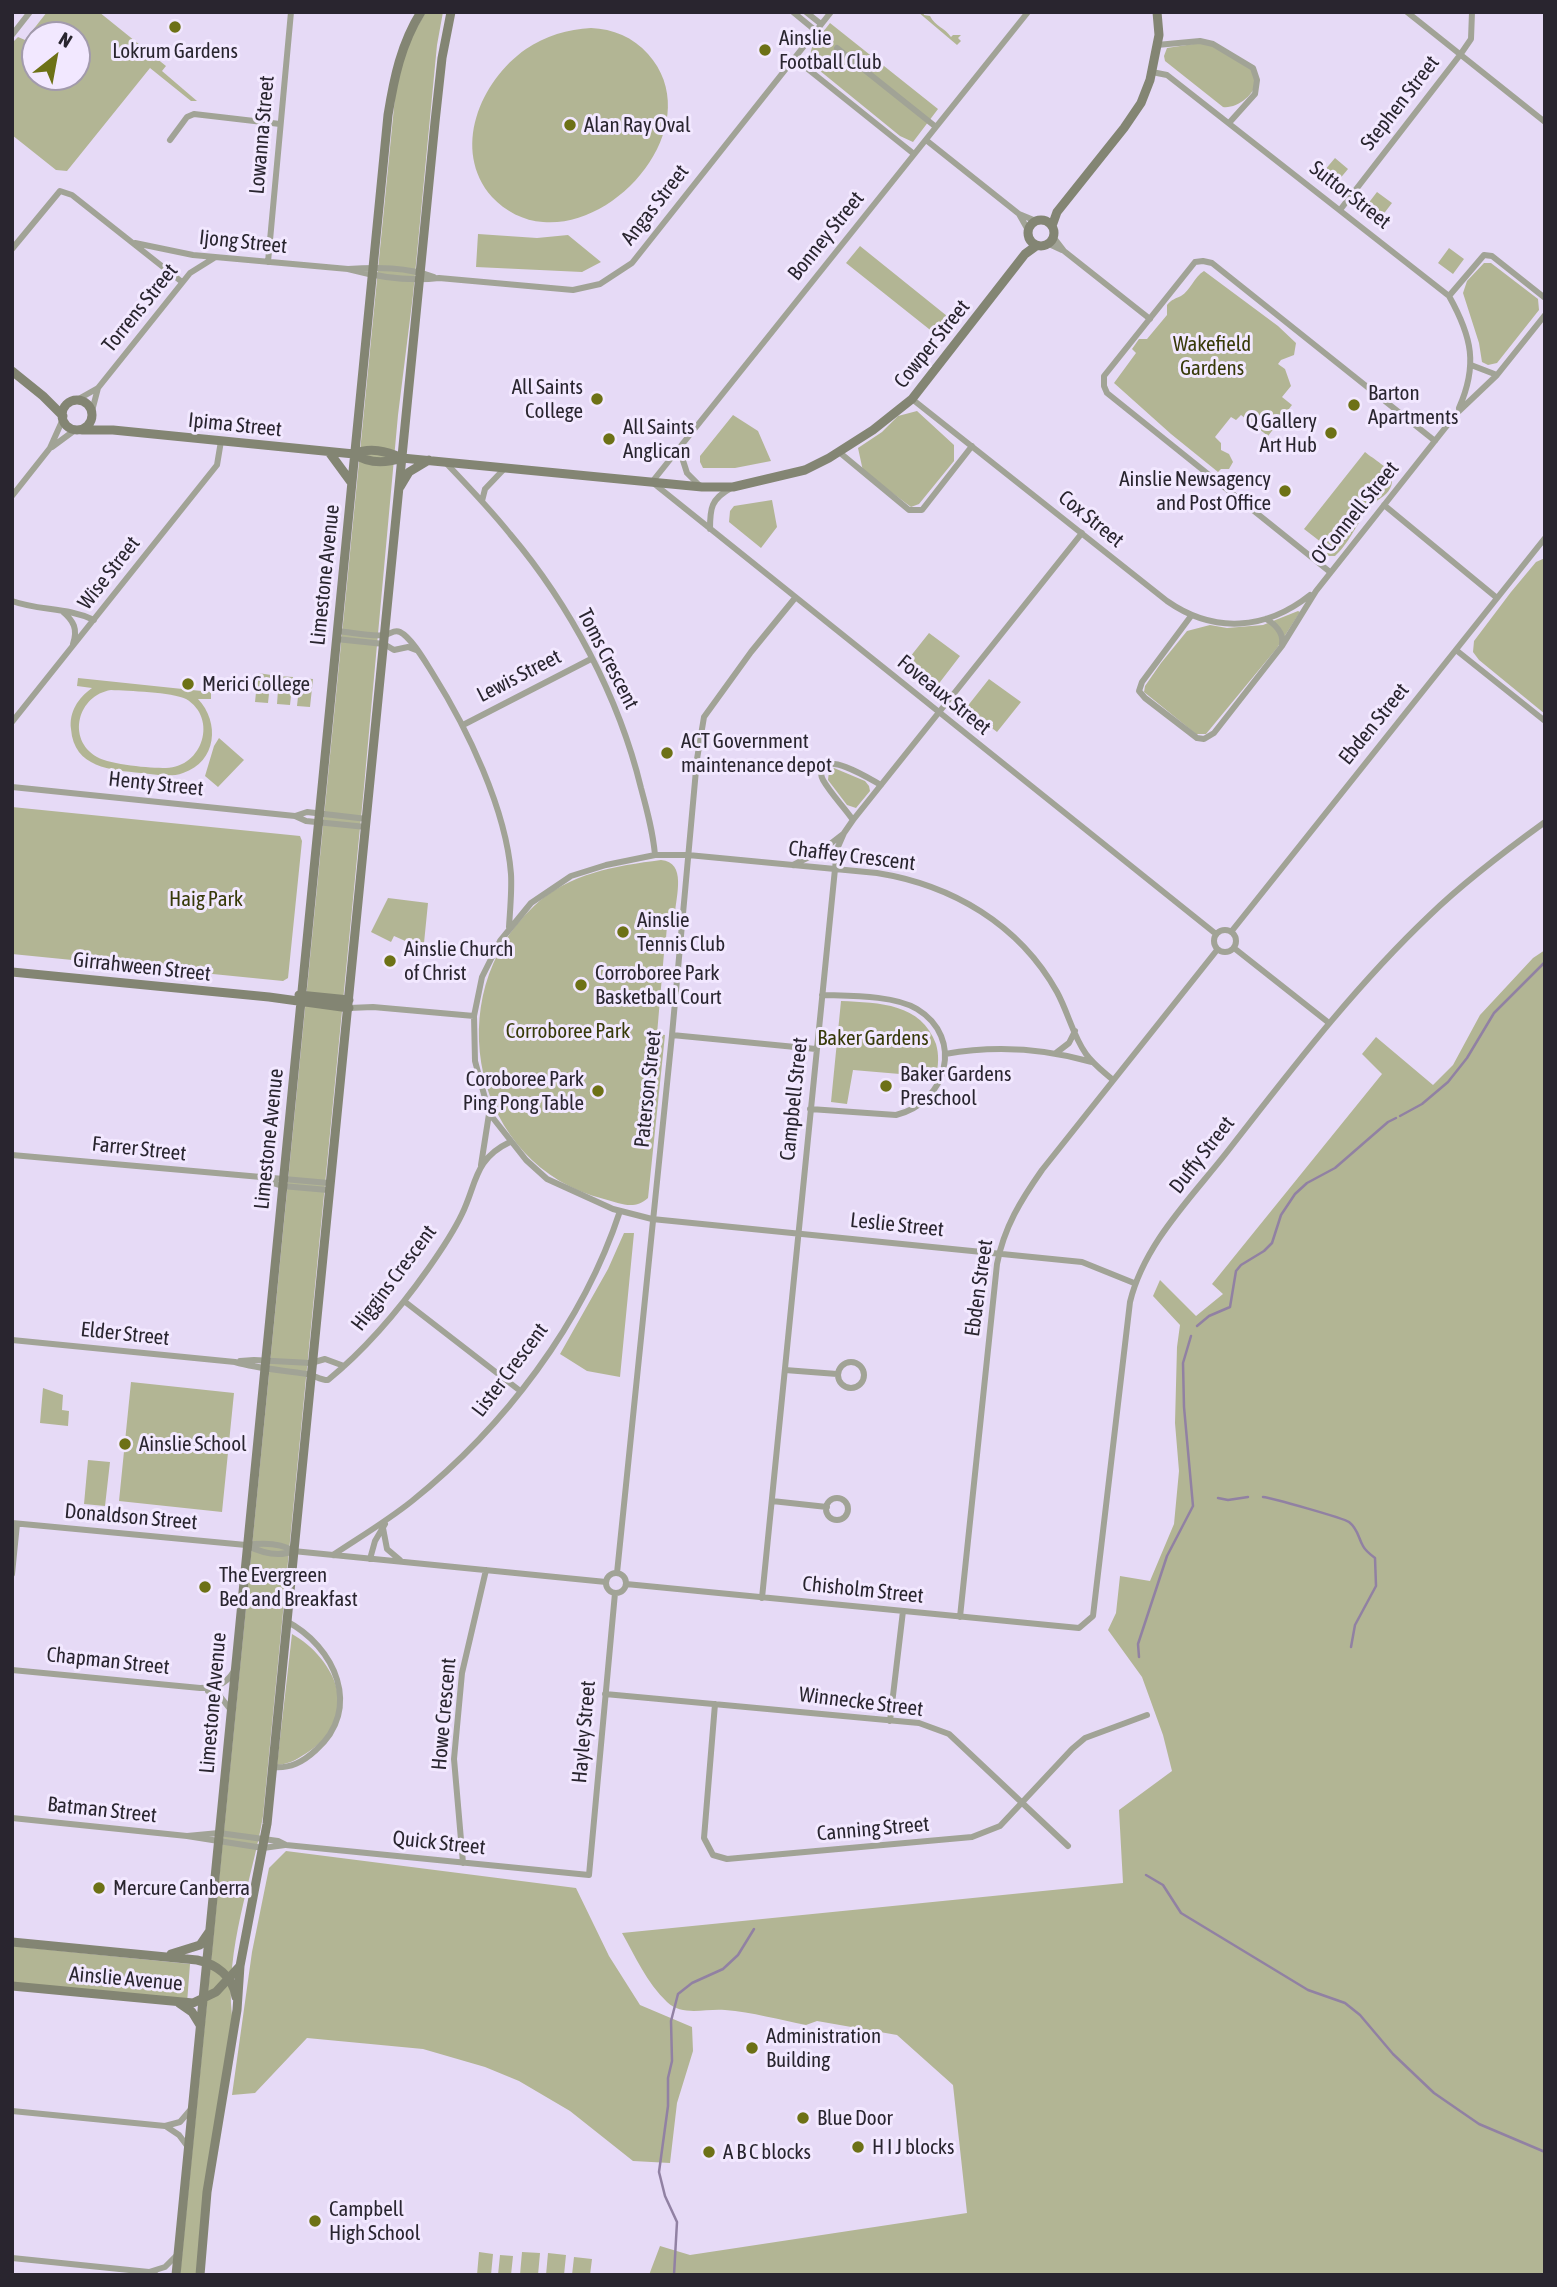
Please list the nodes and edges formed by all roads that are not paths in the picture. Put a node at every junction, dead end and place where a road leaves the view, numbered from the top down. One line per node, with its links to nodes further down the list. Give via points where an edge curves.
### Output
1 (30, 12): 13 (street)
2 (291, 12): 21 (street, Lowanna Street)
3 (421, 12): 39 (main road, Limestone Avenue, via 394,77)
4 (451, 12): 40 (main road)
5 (793, 12): 12 (street)
6 (806, 12): 12 (street)
7 (831, 12): 12 (street, Angas Street)
8 (1028, 12): 22 (street, Bonney Street)
9 (1157, 12): 14 (main road)
10 (1407, 12): 16 (street)
11 (1472, 12): 16 (street, Stephen Street, via 1471,39)
12 (818, 27): 17 (street, Angas Street)
13 (12, 34)
14 (1157, 45): 18 (main road); 20 (street, via 1213,44 1253,68 1255,93)
15 (837, 48): 22 (street)
16 (1460, 55): 19 (street); 26 (street, Stephen Street)
17 (794, 58): 25 (street); 40 (street, Angas Street, via 632,263 612,278 573,290)
18 (1152, 72): 20 (street, Suttor Street, via 1167,75); 27 (main road, via 1129,120)
19 (1545, 122)
20 (1229, 123): 26 (street, Suttor Street)
21 (281, 124): 23 (street, via 194,114); 38 (street, Lowanna Street)
22 (936, 127): 24 (street, Bonney Street)
23 (170, 140)
24 (926, 140): 25 (street, Bonney Street); 28 (street)
25 (914, 154): 62 (street, Bonney Street)
26 (1339, 209): 42 (street, Suttor Street)
27 (1057, 212): 29 (main road); 30 (main road)
28 (1019, 214): 29 (street); 31 (street)
29 (1037, 221): 30 (main road); 31 (main road)
30 (1052, 226): 32 (main road)
31 (1028, 234): 34 (main road); 36 (main road, Cowper Street)
32 (1051, 241): 34 (main road); 45 (street)
33 (135, 243): 35 (street, Ijong Street, via 72,195 60,191); 37 (street, Ijong Street); 41 (street, Ijong Street)
34 (1037, 246): 36 (main road, Cowper Street)
35 (12, 249)
36 (1025, 254): 51 (main road, Cowper Street)
37 (216, 257): 38 (street, Ijong Street); 41 (street, Torrens Street)
38 (268, 262): 39 (street, Ijong Street)
39 (372, 271): 40 (street, Ijong Street); 65 (main road, Limestone Avenue)
40 (420, 276): 66 (main road)
41 (182, 282): 49 (street, Torrens Street)
42 (1449, 296): 43 (street, via 1484,255 1492,256); 46 (street, Suttor Street, via 1470,344)
43 (1545, 298)
44 (1545, 315): 48 (street, O'Connell Street)
45 (1150, 319): 59 (street, via 1195,262 1212,263); 81 (street, via 1104,376 1107,393)
46 (1471, 365): 48 (street); 54 (street, Suttor Street, via 1468,389)
47 (12, 371): 50 (main road)
48 (1497, 375): 54 (street, O'Connell Street)
49 (98, 388): 52 (street, Torrens Street); 53 (street, Torrens Street)
50 (43, 396): 52 (main road); 55 (main road)
51 (912, 399): 60 (street, Cox Street); 64 (main road, Cowper Street)
52 (73, 402): 53 (main road, via 87,404); 55 (main road)
53 (92, 413): 56 (main road, via 89,425); 57 (main road)
54 (1457, 413): 59 (street, O'Connell Street)
55 (63, 418): 56 (main road); 61 (street)
56 (79, 430): 57 (main road, Ipima Street); 61 (street)
57 (113, 430): 58 (main road, Ipima Street)
58 (221, 441): 63 (main road, Ipima Street); 89 (street, Wise Street, via 217,464)
59 (1435, 441): 77 (street, O'Connell Street)
60 (972, 446): 64 (street, via 922,510 909,510); 79 (street, Cox Street)
61 (50, 448): 75 (street)
62 (679, 448): 71 (street, Bonney Street); 72 (street, via 687,474)
63 (329, 452): 65 (main road, Ipima Street); 70 (main road)
64 (839, 452): 73 (main road, Cowper Street, via 805,470)
65 (355, 454): 66 (main road, Ipima Street, via 365,449); 70 (main road, Limestone Avenue)
66 (402, 457): 67 (main road, Cowper Street); 74 (main road)
67 (429, 460): 68 (main road, Cowper Street); 74 (main road, via 409,472)
68 (444, 462): 69 (main road, Cowper Street); 76 (street, Toms Crescent)
69 (505, 468): 71 (main road, Cowper Street); 76 (street, via 485,489)
70 (351, 482): 90 (main road, Limestone Avenue)
71 (652, 482): 72 (main road, Cowper Street); 78 (street, Foveaux Street)
72 (702, 487): 73 (main road, Cowper Street)
73 (733, 487): 78 (street, via 713,505)
74 (399, 488): 91 (main road)
75 (12, 496)
76 (482, 500): 96 (street, Toms Crescent, via 534,565)
77 (1384, 505): 81 (street, O'Connell Street); 84 (street)
78 (710, 530): 83 (street, Foveaux Street)
79 (1082, 533): 87 (street, Cox Street); 97 (street, Campbell Street)
80 (1543, 543): 84 (street, Ebden Street)
81 (1331, 572): 82 (street, O'Connell Street)
82 (1315, 590): 88 (street, Cox Street, via 1296,606); 92 (street, O'Connell Street)
83 (795, 598): 97 (street, Foveaux Street); 109 (street, Paterson Street, via 704,717)
84 (1497, 598): 94 (street, Ebden Street)
85 (12, 601): 86 (street)
86 (61, 609): 89 (street); 93 (street, via 75,626)
87 (1191, 617): 88 (street, Cox Street, via 1220,624); 92 (street, O'Connell Street, via 1139,691 1196,738 1204,740 1214,733)
88 (1266, 619): 92 (street, via 1279,630)
89 (94, 620): 93 (street, Wise Street)
90 (336, 635): 91 (street); 103 (main road, Limestone Avenue)
91 (384, 640): 95 (street, via 394,650 408,647); 95 (street, via 399,632); 106 (main road)
92 (1282, 646)
93 (72, 648): 99 (street, Wise Street)
94 (1456, 650): 98 (street); 113 (street, Ebden Street)
95 (418, 651): 100 (street)
96 (591, 659): 100 (street, Lewis Street); 108 (street, Toms Crescent, via 635,762)
97 (939, 713): 101 (street, Campbell Street); 114 (street, Foveaux Street)
98 (1545, 721)
99 (12, 722)
100 (463, 725): 112 (street, via 490,788 508,853)
101 (881, 785): 104 (street, Campbell Street); 104 (street, via 836,763 823,766 823,780)
102 (12, 787): 103 (street, Henty Street, via 295,816 307,811)
103 (319, 817): 106 (street, Henty Street); 119 (main road, Limestone Avenue)
104 (853, 820): 107 (street, Campbell Street)
105 (1545, 822): 122 (street, Duffy Street, via 1430,915)
106 (366, 823): 120 (main road)
107 (844, 833): 110 (street, Campbell Street); 111 (street, Campbell Street)
108 (655, 855): 109 (street); 112 (street, via 571,876 531,903)
109 (688, 855): 110 (street, Chaffey Crescent); 124 (street, Paterson Street)
110 (792, 865): 111 (street, Chaffey Crescent)
111 (834, 869): 118 (street, Campbell Street); 123 (street, Chaffey Crescent, via 911,879 988,915 1038,964)
112 (509, 927): 121 (street, via 482,977)
113 (1231, 932): 114 (street); 115 (street, via 1236,938)
114 (1216, 934): 116 (street)
115 (1234, 948): 116 (street); 122 (street)
116 (1217, 950): 129 (street, Ebden Street)
117 (12, 972): 119 (main road, Girrahween Street)
118 (822, 995): 125 (street, Campbell Street); 127 (street, via 912,1006 936,1027)
119 (301, 999): 120 (main road, Girrahween Street); 135 (main road, Limestone Avenue)
120 (349, 1004): 121 (street); 136 (main road)
121 (474, 1016): 131 (street, via 475,1061)
122 (1329, 1023): 141 (street, Duffy Street, via 1156,1242)
123 (1075, 1031): 126 (street, via 1069,1043); 128 (street, Chaffey Crescent)
124 (672, 1035): 125 (street); 138 (street, Paterson Street)
125 (816, 1049): 130 (street, Campbell Street)
126 (1055, 1053): 127 (street, via 1008,1048); 128 (street)
127 (945, 1054): 130 (street, via 936,1088 928,1100 909,1111 896,1115)
128 (1093, 1063): 129 (street)
129 (1113, 1080): 140 (street, Ebden Street, via 1019,1203)
130 (810, 1109): 139 (street, Campbell Street)
131 (489, 1113): 132 (street); 134 (street, Higgins Crescent)
132 (510, 1142): 134 (street, Higgins Crescent); 137 (street, via 547,1180)
133 (12, 1155): 135 (street, Farrer Street)
134 (480, 1167): 142 (street, Higgins Crescent, via 462,1214)
135 (282, 1182): 136 (street, Farrer Street); 145 (main road, Limestone Avenue)
136 (328, 1187): 144 (main road)
137 (620, 1211): 138 (street); 150 (street, Lister Crescent, via 580,1298)
138 (652, 1219): 139 (street, Leslie Street); 162 (street, Paterson Street)
139 (798, 1233): 140 (street, Leslie Street); 147 (street, Campbell Street)
140 (999, 1253): 141 (street, Leslie Street, via 1082,1262); 170 (street, Ebden Street)
141 (1135, 1283): 169 (street, Duffy Street)
142 (404, 1301): 146 (street, Higgins Crescent); 150 (street)
143 (12, 1340): 145 (street, Elder Street)
144 (311, 1363): 145 (street, Elder Street); 146 (street, via 325,1359); 148 (main road)
145 (264, 1365): 148 (street, Elder Street); 156 (main road, Limestone Avenue)
146 (344, 1366): 148 (street, Higgins Crescent, via 328,1380)
147 (785, 1370): 149 (street); 151 (street, Campbell Street)
148 (310, 1374): 157 (main road)
149 (837, 1374): 149 (street, via 841,1366 853,1362 861,1367 864,1379 855,1388 846,1388)
150 (519, 1390): 153 (street, Lister Crescent, via 482,1436)
151 (772, 1501): 152 (street); 167 (street, Campbell Street)
152 (827, 1507)
153 (388, 1520): 155 (street, Lister Crescent); 158 (street, Lister Crescent)
154 (15, 1523): 156 (street, Donaldson Street); 163 (street)
155 (383, 1527): 159 (street, Lister Crescent); 160 (street, via 387,1549)
156 (246, 1545): 157 (street, via 262,1552 286,1555); 173 (main road, Limestone Avenue)
157 (293, 1551): 158 (street); 171 (main road)
158 (333, 1555): 159 (street)
159 (370, 1559): 160 (street)
160 (403, 1562): 161 (street)
161 (486, 1570): 164 (street); 186 (street, Howe Crescent, via 462,1673 454,1759)
162 (617, 1573): 164 (street); 165 (street)
163 (12, 1574)
164 (606, 1582): 166 (street)
165 (625, 1584): 166 (street); 167 (street, Chisholm Street)
166 (615, 1593): 175 (street, Hayley Street)
167 (762, 1598): 168 (street, Chisholm Street)
168 (903, 1611): 170 (street, Chisholm Street); 179 (street)
169 (1093, 1616): 170 (street, Chisholm Street, via 1079,1628)
170 (960, 1617)
171 (286, 1621): 180 (main road); 180 (street, via 299,1627 326,1656 336,1673 340,1710 328,1737 309,1757 291,1767)
172 (12, 1670): 174 (street, Chapman Street)
173 (234, 1671): 174 (street, Chapman Street, via 220,1685); 177 (main road, Limestone Avenue)
174 (200, 1688): 177 (street, Chapman Street, via 219,1695)
175 (605, 1694): 176 (street, Winnecke Street); 187 (street, Hayley Street)
176 (715, 1704): 179 (street, Winnecke Street); 181 (street, Canning Street, via 704,1838 713,1855 720,1858 972,1837 1000,1826)
177 (230, 1709): 183 (main road, Limestone Avenue)
178 (1147, 1715): 181 (street, Canning Street, via 1085,1738)
179 (890, 1721): 181 (street, Winnecke Street, via 919,1723 949,1734)
180 (272, 1767): 184 (main road)
181 (1021, 1803): 185 (street, Winnecke Street)
182 (12, 1818): 183 (street, Batman Street)
183 (218, 1837): 184 (street, Batman Street); 188 (main road, Limestone Avenue)
184 (264, 1843): 186 (street, Quick Street); 192 (main road)
185 (1068, 1846)
186 (463, 1863): 187 (street, Quick Street)
187 (589, 1875)
188 (211, 1930): 190 (main road, via 200,1945); 191 (main road, Limestone Avenue)
189 (12, 1942): 190 (main road, Ainslie Avenue)
190 (159, 1956): 191 (main road, Ainslie Avenue)
191 (208, 1962): 193 (main road, Ainslie Avenue); 195 (main road, Limestone Avenue)
192 (240, 1966): 193 (main road, Ainslie Avenue); 197 (main road)
193 (229, 1980): 195 (main road, Ainslie Avenue); 197 (main road)
194 (12, 1986): 196 (main road, Ainslie Avenue)
195 (204, 1999): 196 (main road, Ainslie Avenue); 198 (main road, Limestone Avenue)
196 (177, 2002): 198 (main road, via 192,2012)
197 (237, 2010): 207 (main road, via 207,2192)
198 (201, 2028): 199 (main road, Limestone Avenue)
199 (192, 2108): 201 (street, via 180,2122); 202 (main road, Limestone Avenue)
200 (12, 2111): 201 (street)
201 (165, 2126): 202 (street, via 179,2134)
202 (188, 2147): 203 (main road, Limestone Avenue)
203 (177, 2254): 205 (street); 206 (main road, Limestone Avenue)
204 (12, 2258): 205 (street)
205 (153, 2273)
206 (176, 2275)
207 (200, 2275)

